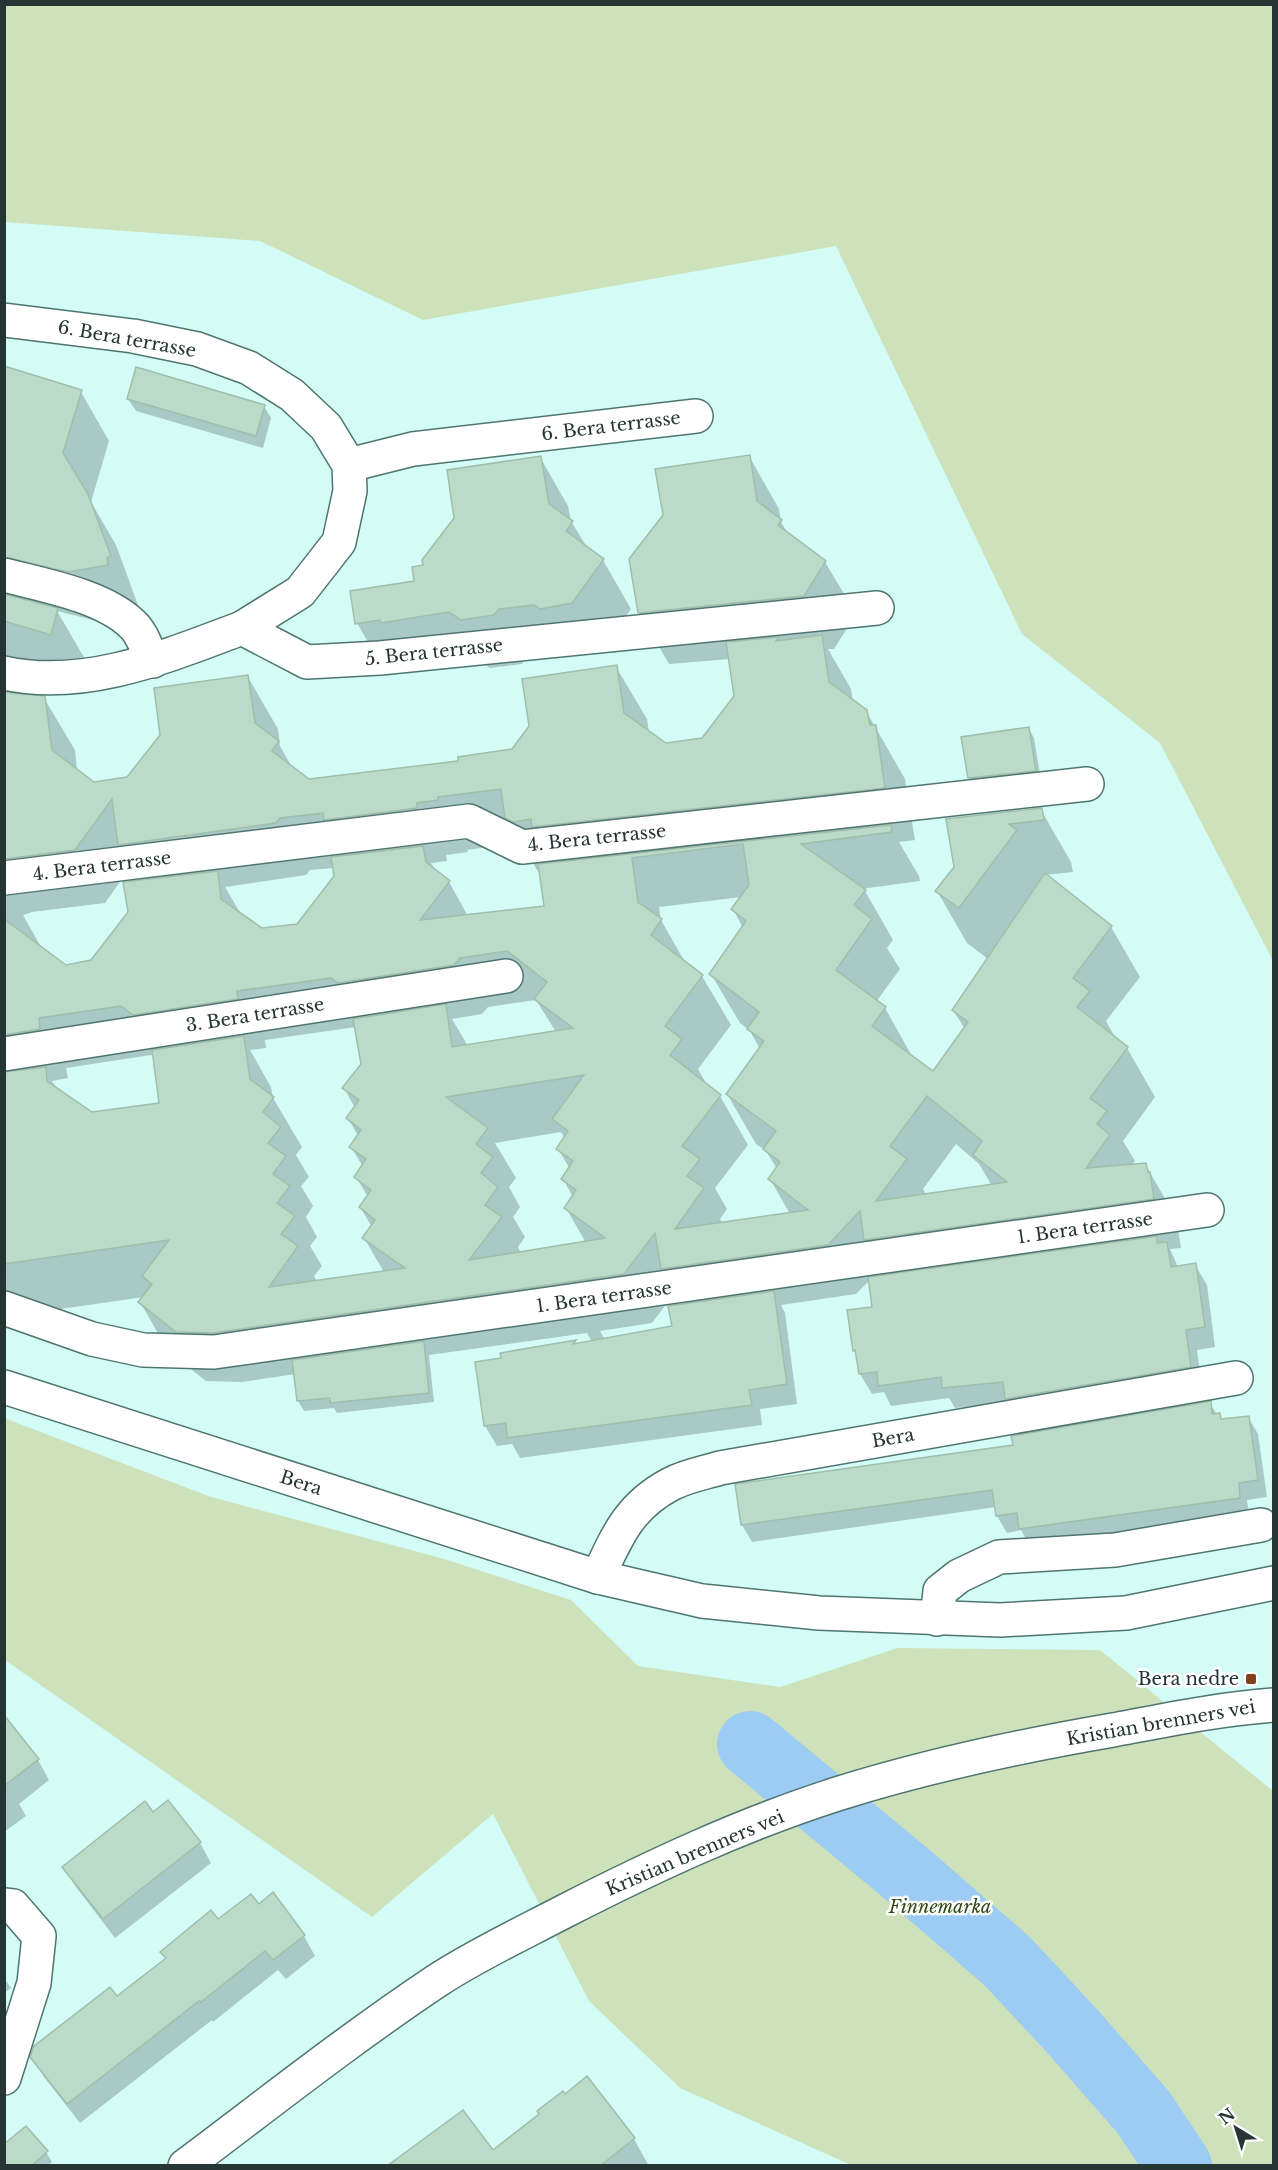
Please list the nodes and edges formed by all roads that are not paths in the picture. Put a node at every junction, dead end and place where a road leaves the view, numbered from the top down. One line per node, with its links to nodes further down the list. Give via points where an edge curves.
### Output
1 (4, 320): 3 (street, 6. Bera terrasse, via 133,336 197,349 249,368 291,395 326,427)
2 (696, 416): 3 (street, 6. Bera terrasse, via 413,449)
3 (349, 465): 6 (street, via 350,491 339,542 300,592)
4 (4, 575): 7 (street, via 104,605 134,625)
5 (877, 608): 6 (street, 5. Bera terrasse, via 307,662)
6 (242, 628): 7 (street)
7 (153, 661): 8 (street, via 75,678)
8 (4, 673)
9 (1087, 784): 10 (street, 4. Bera terrasse, via 522,847 469,821)
10 (4, 878)
11 (506, 976): 12 (street, 3. Bera terrasse)
12 (4, 1054)
13 (1208, 1210): 14 (street, 1. Bera terrasse, via 214,1352 143,1350 92,1339)
14 (4, 1308)
15 (1236, 1378): 18 (street, Bera, via 720,1468 672,1484 637,1508 617,1535)
16 (4, 1387): 18 (street, Bera)
17 (1261, 1525): 20 (street, via 1115,1550 999,1557 959,1576 940,1591)
18 (598, 1577): 20 (street, Bera, via 702,1601 819,1613)
19 (1274, 1583): 20 (street, Bera, via 1126,1613)
20 (937, 1619)
21 (1274, 1705): 24 (street, Kristian brenners vei, via 1233,1708 1082,1735 951,1764 837,1794 683,1854 533,1928 441,1979 317,2066)
22 (4, 1905): 23 (street, via 13,1906 39,1935 34,1983)
23 (4, 2078)
24 (192, 2164)

